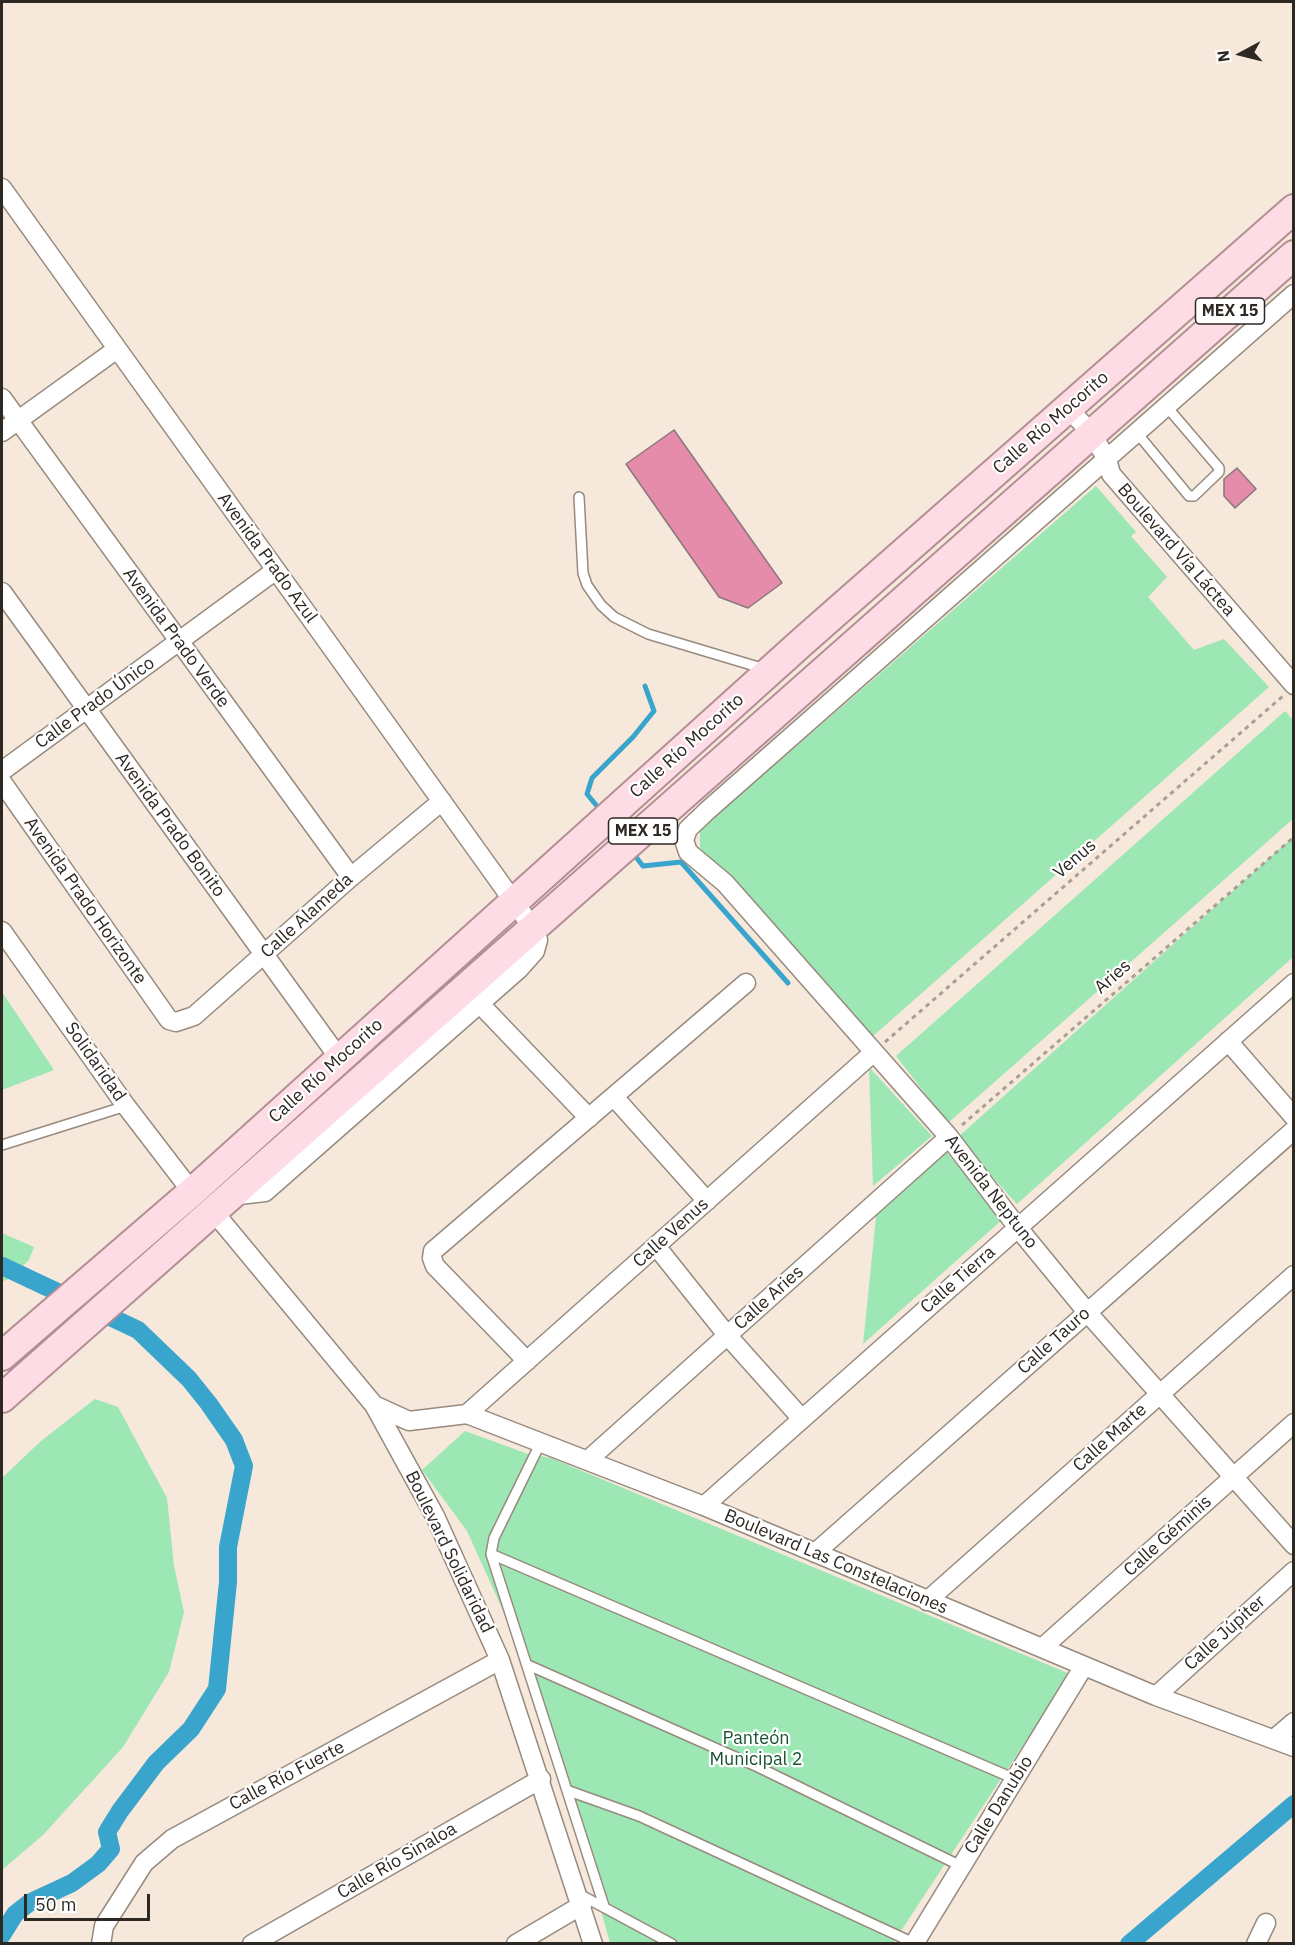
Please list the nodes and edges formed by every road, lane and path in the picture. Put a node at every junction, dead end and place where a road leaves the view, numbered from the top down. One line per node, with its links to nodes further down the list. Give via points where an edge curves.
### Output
1 (2, 188): 5 (street, Avenida Prado Azul)
2 (1293, 209): 8 (main road, Calle Río Mocorito / MEX 15)
3 (1293, 255): 11 (main road, Calle Río Mocorito / MEX 15)
4 (1293, 294): 7 (street)
5 (117, 349): 9 (street); 15 (street, Avenida Prado Azul)
6 (2, 398): 9 (street, Avenida Prado Verde)
7 (1167, 407): 12 (street); 12 (lane, via 1219,468 1194,496 1189,496)
8 (1069, 409): 11 (street, Boulevard Vía Láctea); 18 (main road, Calle Río Mocorito / MEX 15)
9 (18, 420): 10 (street); 17 (street, Avenida Prado Verde)
10 (2, 432)
11 (1090, 433): 13 (street, Boulevard Vía Láctea); 27 (main road, Calle Río Mocorito / MEX 15)
12 (1137, 434): 13 (street)
13 (1107, 459): 19 (street, Boulevard Vía Láctea, via 1111,474); 35 (street, Avenida Neptuno, via 686,831 684,843 688,852 725,884)
14 (579, 497): 18 (lane, via 582,573 601,605 614,617 648,634)
15 (276, 570): 17 (street, Calle Prado Único); 23 (street, Avenida Prado Azul)
16 (2, 592): 20 (street, Avenida Prado Bonito)
17 (179, 642): 20 (street, Calle Prado Único); 25 (street, Avenida Prado Verde)
18 (772, 671): 26 (main road, Calle Río Mocorito / MEX 15)
19 (1289, 690): 35 (path, Venus)
20 (86, 709): 21 (street, Calle Prado Único); 29 (street, Avenida Prado Bonito)
21 (2, 771)
22 (2, 782): 33 (street, Avenida Prado Horizonte)
23 (442, 801): 25 (street, Calle Alameda); 26 (street, Avenida Prado Azul)
24 (1293, 837): 42 (path, Aries)
25 (351, 877): 29 (street, Calle Alameda)
26 (514, 902): 27 (street, Avenida Prado Azul); 36 (main road, Calle Río Mocorito / MEX 15)
27 (533, 928): 32 (street, via 538,940 535,951); 46 (main road, Calle Río Mocorito / MEX 15)
28 (2, 931): 38 (street, Solidaridad)
29 (264, 955): 33 (street, Calle Alameda, via 194,1016); 36 (street, Avenida Prado Bonito)
30 (746, 983): 37 (street)
31 (1293, 983): 34 (street, Calle Tierra)
32 (480, 1004): 40 (street); 46 (street, via 264,1192)
33 (169, 1020)
34 (1228, 1041): 39 (street); 47 (street, Calle Tierra)
35 (874, 1052): 42 (street, Avenida Neptuno); 45 (street, Calle Venus)
36 (339, 1058): 44 (main road, Calle Río Mocorito / MEX 15)
37 (614, 1097): 40 (street); 45 (street)
38 (126, 1106): 43 (lane); 44 (street, Solidaridad)
39 (1293, 1117)
40 (589, 1118): 53 (street, via 432,1255 435,1266)
41 (1293, 1130): 50 (street, Calle Tauro)
42 (950, 1137): 47 (street, Avenida Neptuno); 51 (street, Calle Aries)
43 (2, 1145)
44 (192, 1192): 52 (main road, Calle Río Mocorito / MEX 15)
45 (707, 1201): 48 (street, Calle Venus)
46 (222, 1203): 55 (main road, Calle Río Mocorito / MEX 15); 56 (street, Boulevard Solidaridad)
47 (1018, 1228): 50 (street, Avenida Neptuno); 58 (street, Calle Tierra)
48 (656, 1246): 51 (street); 53 (street, Calle Venus)
49 (1293, 1275): 54 (street, Calle Marte)
50 (1087, 1311): 54 (street, Avenida Neptuno); 65 (street, Calle Tauro)
51 (727, 1335): 58 (street); 61 (street, Calle Aries)
52 (2, 1356)
53 (526, 1361): 57 (street, Calle Venus)
54 (1159, 1394): 62 (street, Avenida Neptuno); 68 (street, Calle Marte)
55 (2, 1398)
56 (374, 1405): 57 (street, Boulevard Las Constelaciones, via 409,1421); 70 (street, Boulevard Solidaridad, via 435,1516)
57 (467, 1414): 60 (street, Boulevard Las Constelaciones)
58 (802, 1419): 63 (street, Calle Tierra)
59 (1293, 1423): 62 (street, Calle Géminis)
60 (541, 1442): 61 (street, Boulevard Las Constelaciones); 66 (lane, via 494,1538)
61 (588, 1460): 63 (street, Boulevard Las Constelaciones)
62 (1232, 1478): 64 (street, Avenida Neptuno); 69 (street, Calle Géminis)
63 (704, 1506): 65 (street, Boulevard Las Constelaciones)
64 (1293, 1545)
65 (815, 1553): 68 (street, Boulevard Las Constelaciones)
66 (491, 1554): 71 (lane); 78 (lane)
67 (1293, 1571): 73 (street, Calle Júpiter)
68 (927, 1601): 69 (street, Boulevard Las Constelaciones)
69 (1042, 1648): 72 (street, Boulevard Las Constelaciones)
70 (500, 1660): 77 (street, Boulevard Solidaridad); 84 (street, Calle Río Fuerte, via 172,1839 144,1863)
71 (528, 1665): 79 (lane); 80 (lane, via 758,1767)
72 (1084, 1666): 73 (street, Boulevard Las Constelaciones); 78 (street, Calle Danubio)
73 (1156, 1696): 75 (street, Boulevard Las Constelaciones)
74 (1293, 1722): 75 (street)
75 (1274, 1739): 76 (street, Boulevard Las Constelaciones)
76 (1293, 1747)
77 (541, 1779): 81 (street, Boulevard Solidaridad); 87 (street, Calle Río Sinaloa)
78 (1015, 1779): 80 (street, Calle Danubio)
79 (569, 1791): 82 (lane); 85 (lane, via 639,1816)
80 (961, 1866): 85 (street, Calle Danubio)
81 (580, 1899): 82 (lane); 88 (street); 89 (street, Boulevard Solidaridad)
82 (604, 1906): 90 (lane)
83 (1266, 1923): 91 (street)
84 (103, 1935): 86 (street)
85 (914, 1943)
86 (113, 1944)
87 (252, 1944)
88 (516, 1944)
89 (593, 1944)
90 (672, 1944)
91 (1256, 1944)

